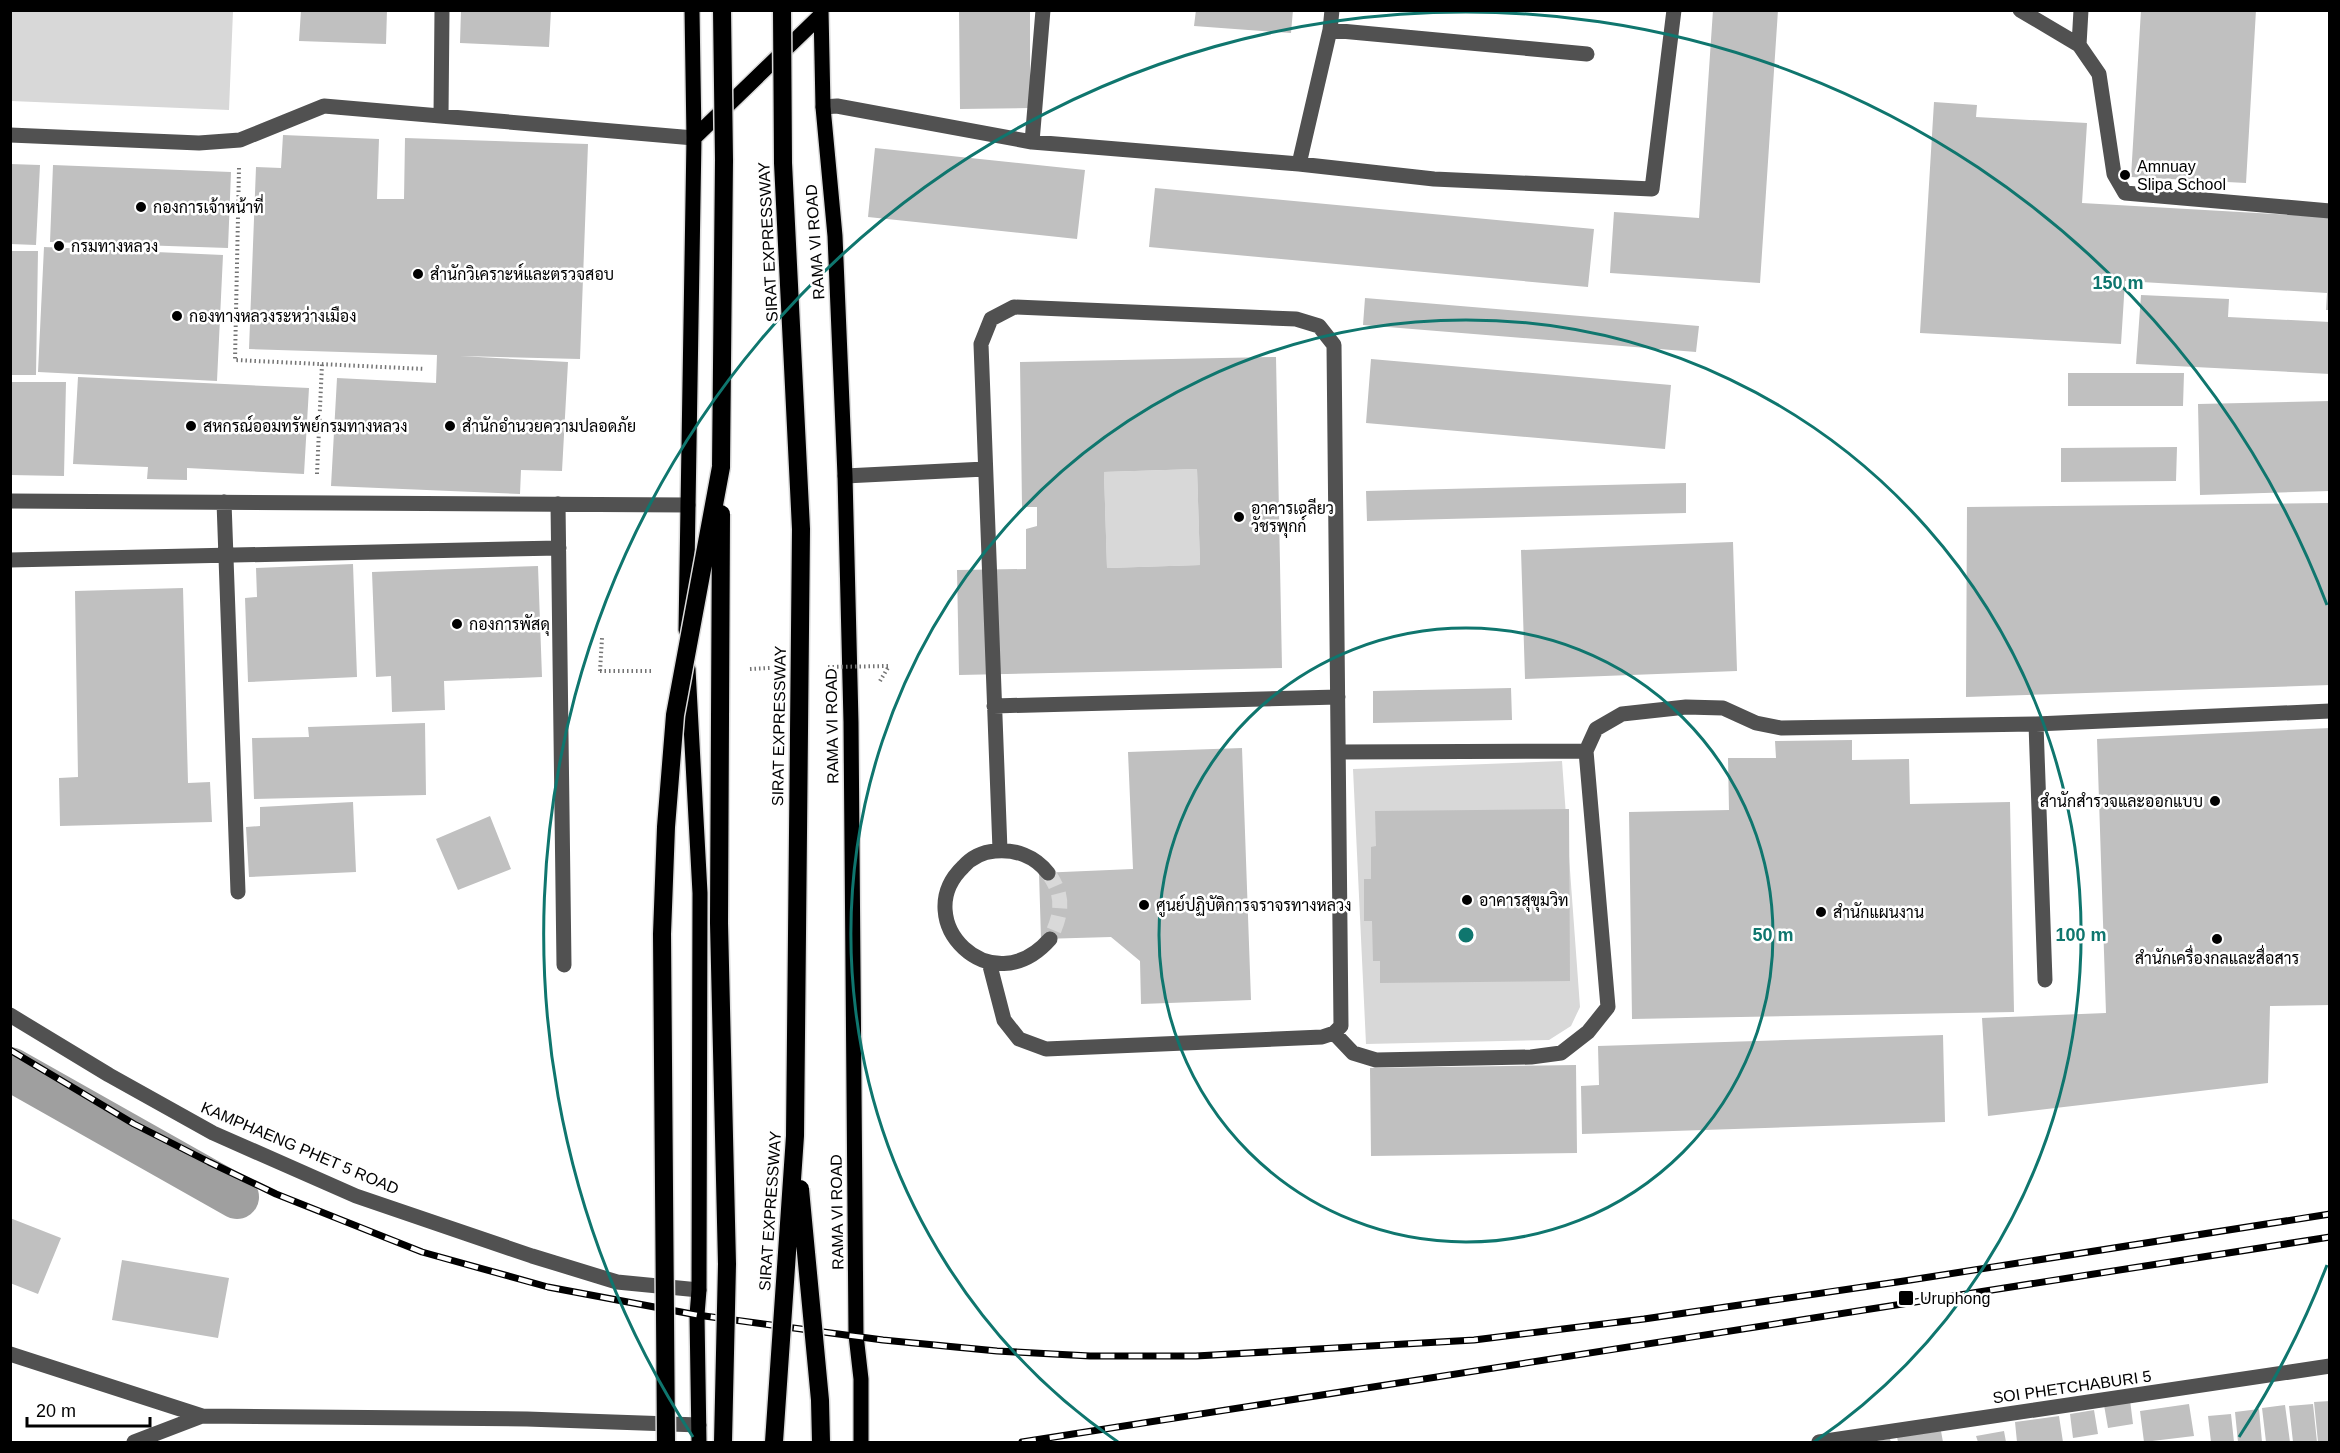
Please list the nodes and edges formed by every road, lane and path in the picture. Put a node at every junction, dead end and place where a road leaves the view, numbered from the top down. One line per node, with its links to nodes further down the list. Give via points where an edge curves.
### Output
1 (442, 10): 15 (street)
2 (692, 10): 17 (main road)
3 (722, 10): 24 (highway, bridge)
4 (783, 10): 52 (highway, SIRAT EXPRESSWAY, bridge, via 783,163 801,529)
5 (1043, 10): 19 (street)
6 (1332, 10): 11 (street)
7 (1674, 10): 20 (street, via 1652,189 1434,179)
8 (2020, 10): 12 (street)
9 (2081, 10): 12 (street)
10 (821, 13): 14 (main road, RAMA VI ROAD); 17 (main road)
11 (1330, 30): 13 (street); 20 (street)
12 (2079, 45): 21 (street, via 2099,74 2114,174 2125,193)
13 (1587, 54)
14 (823, 107): 19 (street, via 837,106); 26 (main road, RAMA VI ROAD, via 835,236)
15 (441, 116): 17 (street); 18 (street, via 324,106)
16 (10, 135): 18 (street, via 199,143)
17 (694, 138): 31 (main road)
18 (240, 140): 22 (path, via 235,360)
19 (1032, 142): 20 (street)
20 (1299, 164)
21 (2330, 211)
22 (322, 364): 23 (path); 29 (path)
23 (425, 369)
24 (722, 467): 59 (highway, bridge, via 675,715 666,827 662,934); 61 (highway, bridge, via 719,923 727,1264)
25 (985, 469): 26 (street); 37 (street, via 981,344 991,319 1014,307 1296,319 1319,326 1334,345); 38 (street)
26 (845, 476): 64 (main road, RAMA VI ROAD, via 856,1335)
27 (10, 501): 28 (street)
28 (224, 502): 29 (street); 33 (street)
29 (316, 503): 30 (street)
30 (558, 504): 31 (street); 32 (street)
31 (688, 504): 53 (main road, via 685,615 700,893)
32 (560, 548): 33 (street); 48 (street)
33 (226, 554): 34 (street); 45 (street)
34 (10, 560)
35 (603, 638): 36 (path)
36 (600, 672)
37 (1338, 698): 38 (street); 42 (street)
38 (994, 706): 43 (street)
39 (2330, 711): 40 (street)
40 (2036, 724): 41 (street, via 1781,728 1756,723 1723,708 1686,707 1622,714 1596,729); 49 (street)
41 (1586, 751): 42 (street); 51 (street, via 1608,1007 1588,1032 1561,1053 1531,1057 1376,1060 1353,1053)
42 (1339, 752): 51 (street, via 1341,1026)
43 (1000, 850): 44 (street, via 1027,855); 47 (street, via 970,859 956,873 945,910 958,943 972,956)
44 (1048, 873)
45 (238, 892)
46 (1050, 939): 47 (street, via 1024,960)
47 (989, 963): 51 (street, via 1004,1020 1018,1039 1046,1049 1322,1037)
48 (564, 965)
49 (2045, 980)
50 (10, 1015): 53 (street, KAMPHAENG PHET 5 ROAD, via 213,1133 356,1196 617,1282)
51 (1334, 1033)
52 (795, 1136): 62 (highway, SIRAT EXPRESSWAY, bridge); 63 (highway, bridge)
53 (699, 1290): 57 (main road)
54 (10, 1354): 56 (street)
55 (2330, 1366): 65 (street, SOI PHETCHABURI 5)
56 (202, 1416): 57 (street); 58 (street)
57 (699, 1425): 60 (main road)
58 (134, 1443)
59 (666, 1443)
60 (699, 1443)
61 (723, 1443)
62 (774, 1443)
63 (821, 1443)
64 (861, 1443)
65 (1819, 1443)

